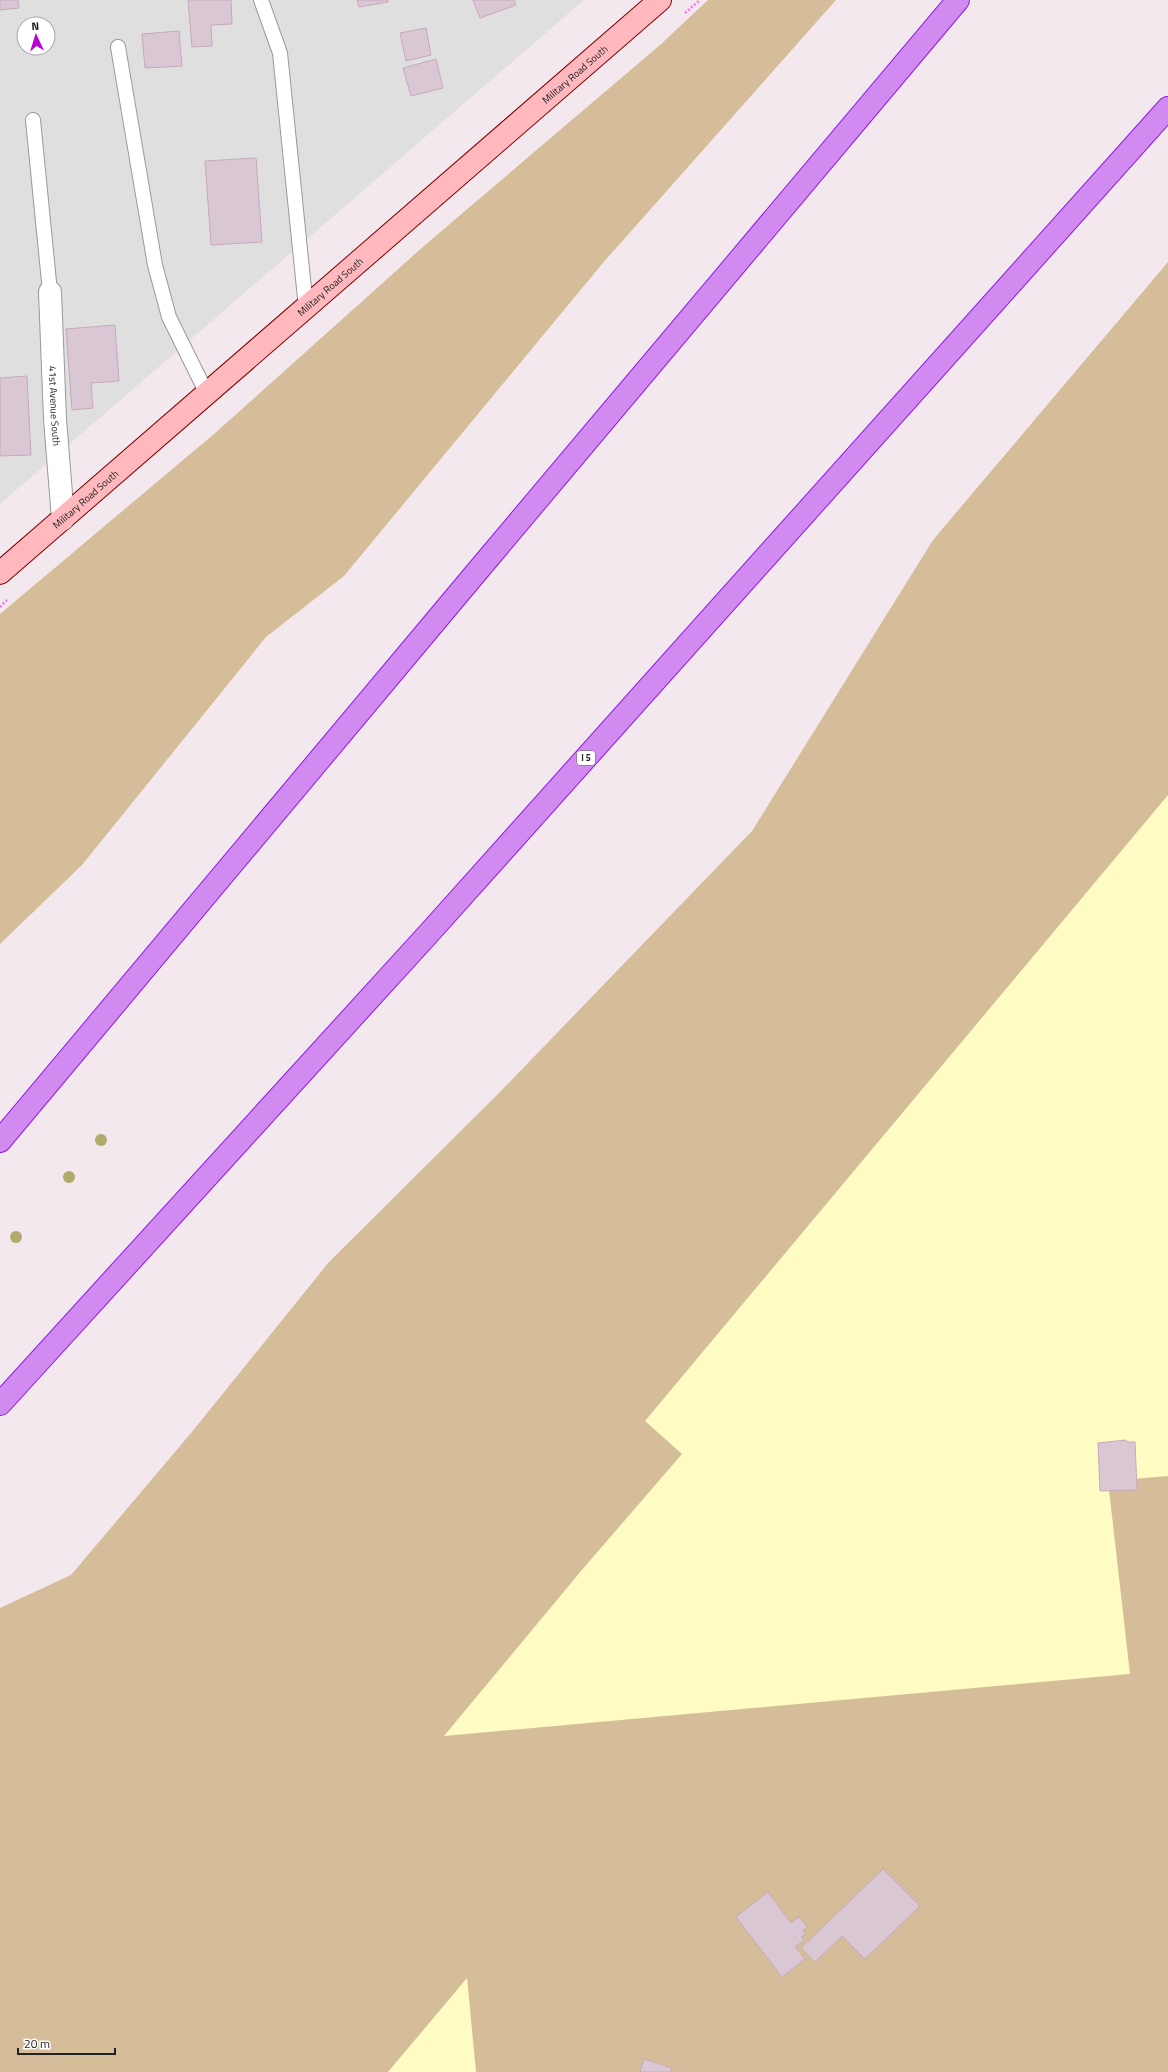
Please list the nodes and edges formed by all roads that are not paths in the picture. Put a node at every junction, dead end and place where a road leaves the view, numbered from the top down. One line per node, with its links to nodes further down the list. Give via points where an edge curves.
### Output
1 (261, 0): 8 (lane, via 280,53)
2 (660, 0): 8 (main road, Military Road South)
3 (958, 0): 12 (highway)
4 (118, 47): 9 (lane, via 155,265 169,317)
5 (1168, 108): 13 (highway, I 5, via 430,932)
6 (33, 120): 7 (lane)
7 (50, 292): 10 (street, 41st Avenue South, via 55,419)
8 (306, 308): 9 (main road, Military Road South)
9 (207, 394): 10 (main road, Military Road South)
10 (64, 519): 11 (main road, Military Road South)
11 (0, 574)
12 (0, 1142)
13 (0, 1404)

